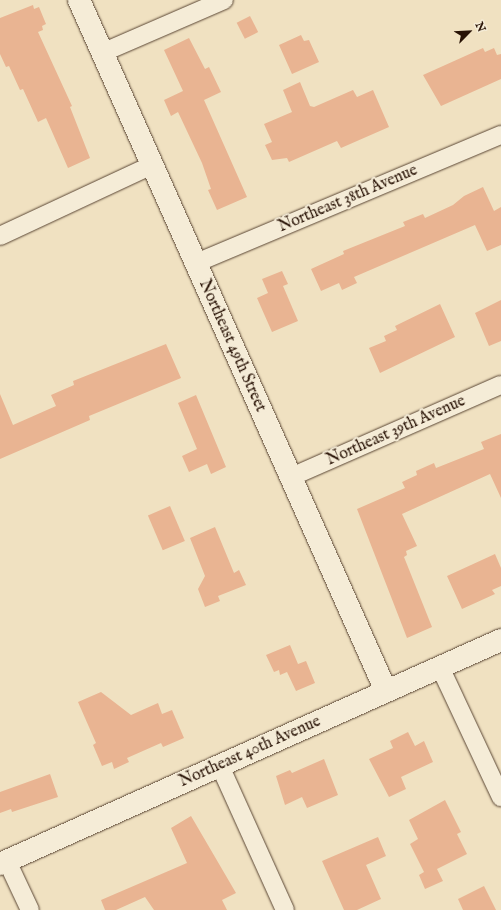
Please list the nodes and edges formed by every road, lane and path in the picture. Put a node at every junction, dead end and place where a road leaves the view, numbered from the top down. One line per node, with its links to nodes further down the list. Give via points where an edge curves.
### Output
1 (79, 0): 3 (street, Northeast 49th Street)
2 (224, 0): 3 (street)
3 (102, 53): 5 (street, Northeast 49th Street)
4 (501, 135): 7 (street, Northeast 38th Avenue)
5 (152, 165): 6 (street); 7 (street, Northeast 49th Street)
6 (0, 236)
7 (196, 264): 9 (street, Northeast 49th Street)
8 (501, 385): 9 (street, Northeast 39th Avenue)
9 (291, 477): 12 (street, Northeast 49th Street)
10 (501, 640): 11 (street, Northeast 40th Avenue)
11 (440, 667): 12 (street, Northeast 40th Avenue); 14 (street)
12 (386, 691): 13 (street, Northeast 40th Avenue)
13 (220, 766): 15 (street, Northeast 40th Avenue); 17 (street)
14 (501, 797)
15 (4, 862): 16 (street)
16 (30, 910)
17 (285, 910)

